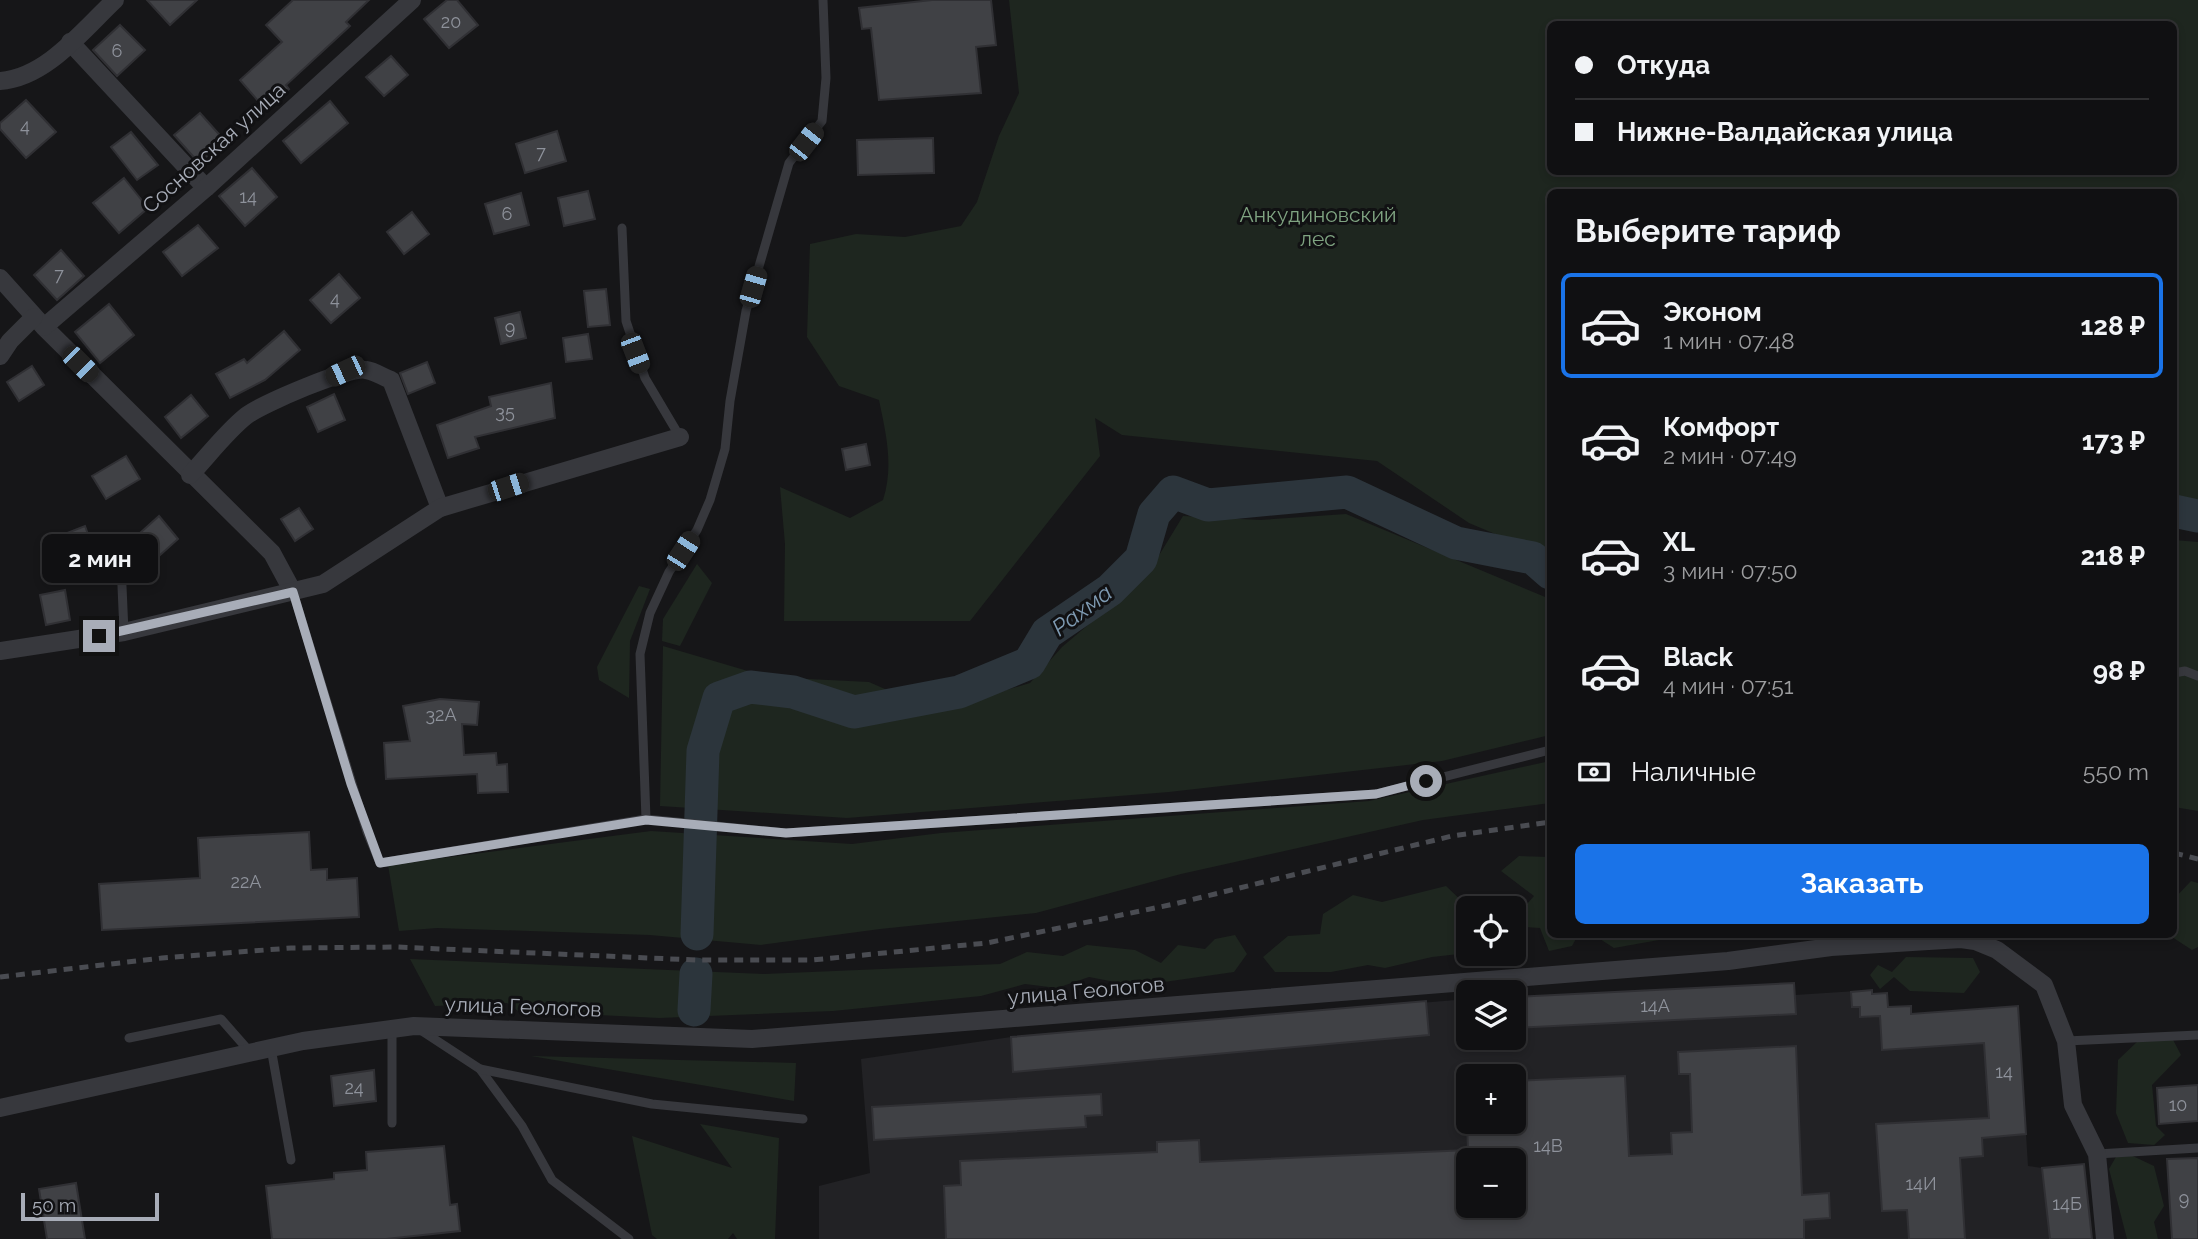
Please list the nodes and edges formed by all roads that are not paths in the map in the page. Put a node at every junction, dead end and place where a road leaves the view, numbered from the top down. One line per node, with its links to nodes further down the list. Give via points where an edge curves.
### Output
1 (115, 0): 4 (street)
2 (412, 0): 6 (street, Сосновская улица)
3 (823, 0): 21 (lane, via 826,78 822,121 789,163 746,312 725,449 710,500 650,613 640,654)
4 (70, 42): 5 (street, via 22,78); 6 (street)
5 (0, 80)
6 (206, 188): 9 (street, Сосновская улица)
7 (622, 228): 11 (lane, via 626,321 645,378)
8 (0, 278): 9 (street)
9 (39, 322): 10 (street, Сосновская улица); 12 (street)
10 (0, 356)
11 (680, 437): 13 (street)
12 (190, 475): 13 (street, via 246,416 345,371 365,369 391,380); 15 (street, via 272,554)
13 (440, 509): 15 (street, via 323,584)
14 (120, 541): 16 (lane)
15 (293, 592): 16 (street); 21 (lane, via 380,863)
16 (124, 632): 17 (street)
17 (0, 651)
18 (2177, 672): 19 (lane)
19 (2198, 676)
20 (1547, 751): 21 (lane, via 1376,794 786,833)
21 (646, 820)
22 (414, 1026): 23 (street, улица Геологов); 26 (street, улица Геологов, via 752,1039 1961,939 1997,950 2044,985); 29 (lane)
23 (392, 1029): 27 (street, улица Геологов); 32 (lane)
24 (2198, 1035): 26 (lane)
25 (129, 1038): 28 (lane, via 221,1019)
26 (2066, 1041): 34 (street, улица Геологов, via 2073,1105)
27 (271, 1048): 28 (street, улица Геологов); 35 (lane)
28 (251, 1052): 30 (street, улица Геологов)
29 (480, 1069): 31 (lane, via 652,1104); 36 (lane, via 522,1126 552,1180)
30 (0, 1108)
31 (803, 1119)
32 (392, 1123)
33 (2198, 1147): 34 (lane)
34 (2097, 1154): 37 (street)
35 (291, 1160)
36 (629, 1239)
37 (2105, 1239)

